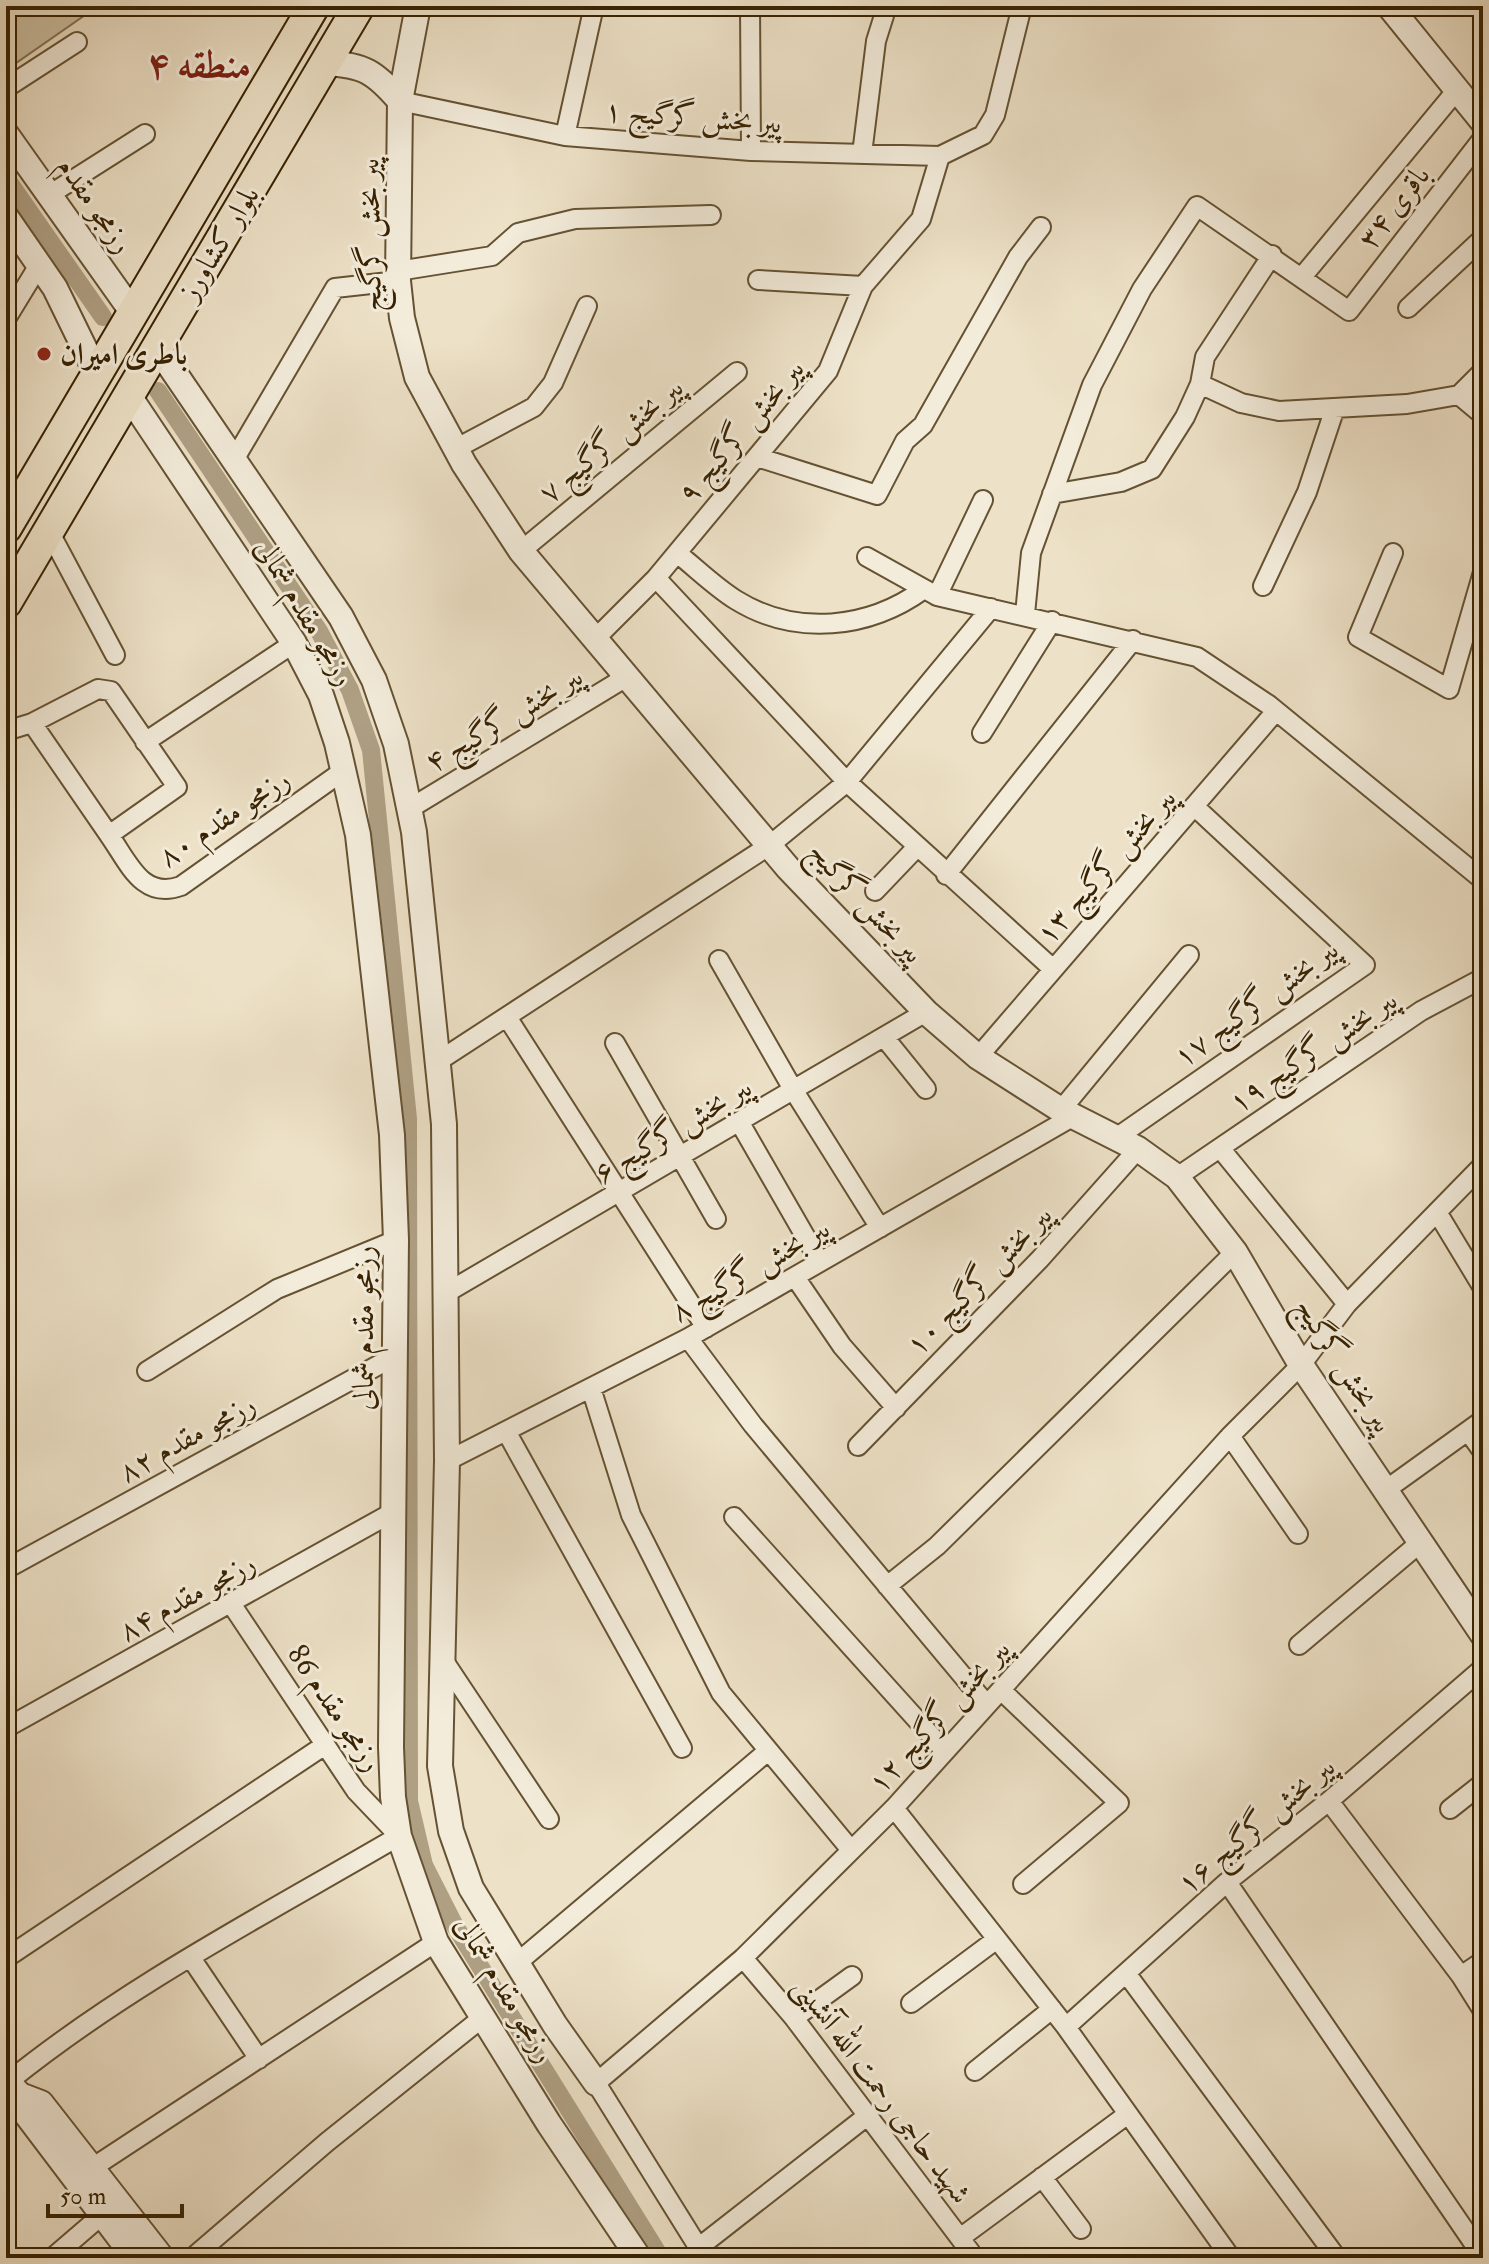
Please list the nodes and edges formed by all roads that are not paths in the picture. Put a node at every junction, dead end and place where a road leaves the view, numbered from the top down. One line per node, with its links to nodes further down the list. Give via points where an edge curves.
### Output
1 (314, 6): 35 (main road, بلوار کشاورز)
2 (359, 6): 10 (main road, بلوار کشاورز)
3 (418, 6): 13 (street, پیر بخش گرگیج)
4 (594, 6): 17 (street)
5 (750, 6): 19 (street)
6 (887, 6): 20 (street, via 876,41)
7 (1022, 6): 21 (street, پیر بخش گرگیج ۱, via 995,115 983,135)
8 (1389, 6): 12 (street)
9 (77, 42): 11 (street)
10 (326, 63): 13 (street, via 350,64 377,75); 37 (main road, بلوار کشاورز)
11 (6, 88)
12 (1456, 91): 14 (street); 30 (street)
13 (400, 101): 17 (street, پیر بخش گرگیج ۱); 29 (street, پیر بخش گرگیج)
14 (1483, 122)
15 (6, 134): 22 (street, رزمجو مقدم)
16 (145, 134): 22 (street)
17 (565, 136): 19 (street, پیر بخش گرگیج ۱)
18 (1483, 138): 30 (street, باقری ۳۴, via 1349,311)
19 (751, 151): 20 (street, پیر بخش گرگیج ۱)
20 (862, 154): 21 (street, پیر بخش گرگیج ۱)
21 (940, 156): 32 (street, پیر بخش گرگیج ۹, via 921,219)
22 (49, 195): 35 (street, رزمجو مقدم)
23 (711, 215): 29 (street, via 575,219 518,233 492,256)
24 (6, 218): 28 (street)
25 (1041, 227): 47 (street, via 1018,257 923,425 905,441 877,495)
26 (1483, 238): 34 (street)
27 (1272, 255): 30 (street); 41 (street, via 1205,357); 49 (street, via 1197,206 1142,289 1092,385)
28 (39, 265): 36 (street); 40 (street)
29 (398, 276): 46 (street, پیر بخش گرگیج, via 417,377); 48 (street, via 335,288)
30 (1302, 277)
31 (758, 280): 32 (street)
32 (863, 286): 47 (street, پیر بخش گرگیج ۹, via 828,371)
33 (587, 306): 46 (street, via 553,383 534,407)
34 (1408, 308)
35 (133, 313): 40 (main road, بلوار کشاورز)
36 (6, 319)
37 (157, 347): 43 (main road, بلوار کشاورز); 48 (street)
38 (1483, 371): 42 (street)
39 (737, 372): 53 (street, پیر بخش گرگیج ۷)
40 (97, 374): 51 (main road, بلوار کشاورز)
41 (1200, 384): 44 (street, via 1241,403 1279,411); 49 (street, via 1152,469 1121,482)
42 (1459, 395): 44 (street); 45 (street)
43 (129, 396): 52 (main road, بلوار کشاورز); 67 (street, رزمجو مقدم شمالی)
44 (1335, 408): 59 (street, via 1307,492)
45 (1483, 415)
46 (457, 448): 53 (street, پیر بخش گرگیج)
47 (757, 457): 54 (street, پیر بخش گرگیج ۹)
48 (234, 460): 78 (street, via 341,617 374,680 396,744)
49 (1052, 494): 63 (street, via 1031,553)
50 (983, 500): 60 (street)
51 (11, 520): 52 (main road)
52 (49, 531): 61 (main road, بلوار کشاورز); 68 (street)
53 (521, 551): 65 (street, پیر بخش گرگیج)
54 (677, 553): 58 (street, پیر بخش گرگیج ۹); 60 (street, via 761,613 818,625 860,622)
55 (1393, 553): 57 (street, via 1358,637 1449,689)
56 (867, 557): 60 (street)
57 (1483, 572)
58 (656, 578): 65 (street, پیر بخش گرگیج ۹); 76 (street)
59 (1263, 586)
60 (930, 593): 62 (street)
61 (6, 603)
62 (991, 608): 63 (street); 76 (street)
63 (1025, 614): 64 (street)
64 (1052, 621): 66 (street); 73 (street)
65 (596, 638): 69 (street, پیر بخش گرگیج)
66 (1133, 640): 70 (street, via 1197,657); 82 (street)
67 (294, 643): 74 (street); 75 (street, رزمجو مقدم شمالی, via 321,695)
68 (115, 655)
69 (628, 676): 78 (street, پیر بخش گرگیج ۴); 80 (street, پیر بخش گرگیج)
70 (1276, 711): 77 (street, پیر بخش گرگیج ۱۳); 83 (street)
71 (32, 723): 72 (street); 74 (street, via 98,689 111,691); 79 (street)
72 (6, 731)
73 (982, 733)
74 (145, 742): 79 (street, via 177,787)
75 (343, 771): 79 (street, رزمجو مقدم ۸۰, via 181,886 165,892 138,877); 108 (street, رزمجو مقدم شمالی, via 360,851 392,1135)
76 (847, 782): 80 (street); 81 (street)
77 (1194, 806): 87 (street, پیر بخش گرگیج ۱۳); 99 (street, پیر بخش گرگیج ۱۷, via 1365,965)
78 (409, 809): 94 (street)
79 (109, 835)
80 (770, 845): 89 (street, پیر بخش گرگیج); 90 (street)
81 (917, 847): 82 (street); 84 (street)
82 (946, 875): 87 (street)
83 (1483, 880)
84 (875, 891)
85 (1189, 955): 97 (street)
86 (719, 960): 96 (street)
87 (1053, 969): 93 (street, پیر بخش گرگیج ۱۳)
88 (1483, 978): 100 (street, پیر بخش گرگیج ۱۹, via 1421,1011)
89 (926, 1012): 91 (street, پیر بخش گرگیج ۶); 93 (street, پیر بخش گرگیج)
90 (507, 1017): 94 (street); 104 (street)
91 (884, 1037): 95 (street); 96 (street, پیر بخش گرگیج ۶)
92 (615, 1043): 101 (street)
93 (978, 1057): 97 (street, پیر بخش گرگیج)
94 (437, 1062): 113 (street)
95 (926, 1089)
96 (794, 1091): 98 (street, پیر بخش گرگیج ۶); 107 (street)
97 (1067, 1113): 99 (street, پیر بخش گرگیج); 107 (street, پیر بخش گرگیج ۸)
98 (740, 1123): 101 (street, پیر بخش گرگیج ۶); 110 (street)
99 (1127, 1144): 103 (street, پیر بخش گرگیج); 121 (street, پیر بخش گرگیج ۱۰, via 1040,1259)
100 (1220, 1148): 103 (street, پیر بخش گرگیج ۱۹); 114 (street)
101 (679, 1159): 104 (street, پیر بخش گرگیج ۶); 106 (street)
102 (1483, 1165): 105 (street, پیر بخش گرگیج ۱۲)
103 (1177, 1177): 109 (street, پیر بخش گرگیج)
104 (622, 1193): 113 (street, پیر بخش گرگیج ۶); 115 (street)
105 (1437, 1212): 112 (street); 114 (street, پیر بخش گرگیج ۱۲)
106 (716, 1219)
107 (880, 1228): 110 (street, پیر بخش گرگیج ۸)
108 (396, 1240): 117 (street, رزمجو مقدم شمالی); 119 (street, via 277,1289)
109 (1235, 1252): 118 (street, پیر بخش گرگیج); 134 (street, via 937,1546)
110 (820, 1262): 111 (street, پیر بخش گرگیج ۸)
111 (795, 1277): 115 (street, پیر بخش گرگیج ۸); 121 (street, via 842,1346)
112 (1483, 1288)
113 (446, 1293): 127 (street)
114 (1347, 1304): 118 (street, پیر بخش گرگیج ۱۲)
115 (706, 1328): 116 (street, پیر بخش گرگیج ۸)
116 (688, 1338): 120 (street, پیر بخش گرگیج ۸); 134 (street)
117 (395, 1356): 129 (street, رزمجو مقدم شمالی); 133 (street, رزمجو مقدم ۸۲)
118 (1301, 1365): 124 (street, پیر بخش گرگیج ۱۲); 128 (street, پیر بخش گرگیج)
119 (147, 1371)
120 (591, 1388): 123 (street, پیر بخش گرگیج ۸); 145 (street, via 631,1515 721,1693)
121 (896, 1408): 125 (street, پیر بخش گرگیج ۱۰)
122 (1476, 1425): 126 (street); 128 (street)
123 (506, 1431): 127 (street, پیر بخش گرگیج ۸); 144 (street)
124 (1230, 1436): 131 (street); 140 (street, پیر بخش گرگیج ۱۲)
125 (858, 1446)
126 (1483, 1452)
127 (447, 1461): 138 (street)
128 (1387, 1489): 132 (street, پیر بخش گرگیج)
129 (395, 1511): 135 (street, رزمجو مقدم ۸۴); 152 (street, رزمجو مقدم شمالی, via 391,1747)
130 (734, 1517): 146 (street)
131 (1298, 1534)
132 (1421, 1542): 136 (street, پیر بخش گرگیج); 137 (street)
133 (6, 1569)
134 (887, 1586): 141 (street)
135 (232, 1605): 142 (street, رزمجو مقدم ۸۴); 143 (street, رزمجو مقدم 86)
136 (1483, 1635)
137 (1299, 1645)
138 (442, 1658): 151 (street); 162 (street, via 440,1766 451,1831 471,1888)
139 (1483, 1668): 148 (street, پیر بخش گرگیج ۱۶)
140 (1001, 1690): 141 (street, پیر بخش گرگیج ۱۲); 155 (street, via 1119,1803)
141 (987, 1705): 146 (street, پیر بخش گرگیج ۱۲)
142 (6, 1728)
143 (325, 1745): 152 (street, رزمجو مقدم 86, via 356,1791); 158 (street)
144 (682, 1748)
145 (768, 1751): 153 (street); 162 (street)
146 (945, 1751): 149 (street, پیر بخش گرگیج ۱۲)
147 (1483, 1783): 150 (street)
148 (1329, 1801): 154 (street, پیر بخش گرگیج ۱۶); 165 (street)
149 (894, 1808): 153 (street, پیر بخش گرگیج ۱۲); 156 (street)
150 (1450, 1809)
151 (549, 1819)
152 (399, 1836): 157 (street, رزمجو مقدم شمالی); 159 (street)
153 (851, 1850): 160 (street, پیر بخش گرگیج ۱۲)
154 (1227, 1882): 163 (street, پیر بخش گرگیج ۱۶); 184 (street)
155 (1023, 1884)
156 (997, 1939): 166 (street); 167 (street)
157 (436, 1942): 169 (street, رزمجو مقدم شمالی); 172 (street)
158 (6, 1958)
159 (191, 1958): 172 (street); 175 (street, via 72,2030)
160 (743, 1958): 170 (street, شهید حاجی رحمت الله آنشینی); 174 (street, پیر بخش گرگیج ۱۲)
161 (1483, 1961): 165 (street)
162 (517, 1963): 174 (street)
163 (1126, 1973): 171 (street, پیر بخش گرگیج ۱۶); 192 (street)
164 (852, 1976): 170 (street)
165 (1461, 1976): 168 (street)
166 (911, 2003)
167 (1052, 2009): 171 (street); 173 (street)
168 (1483, 2011)
169 (482, 2018): 188 (street); 189 (street, رزمجو مقدم شمالی)
170 (794, 2018): 177 (street, شهید حاجی رحمت الله آنشینی)
171 (1066, 2027): 176 (street)
172 (259, 2059): 178 (street)
173 (975, 2071)
174 (596, 2083): 183 (street)
175 (10, 2090): 178 (street)
176 (1128, 2114): 179 (street); 191 (street)
177 (867, 2116): 182 (street, شهید حاجی رحمت الله آنشینی); 183 (street)
178 (83, 2173): 180 (street); 187 (street)
179 (1042, 2177): 181 (street); 182 (street)
180 (102, 2215): 185 (street); 186 (street)
181 (1081, 2229)
182 (960, 2238): 190 (street, شهید حاجی رحمت الله آنشینی)
183 (702, 2253)
184 (1483, 2257)
185 (52, 2258)
186 (135, 2258)
187 (162, 2258)
188 (192, 2258)
189 (639, 2258)
190 (975, 2258)
191 (1231, 2258)
192 (1337, 2258)

